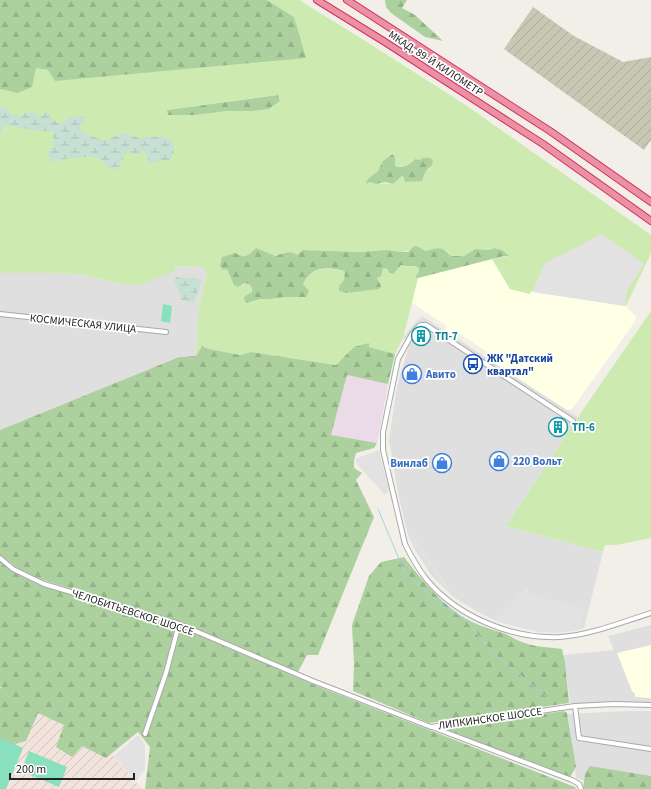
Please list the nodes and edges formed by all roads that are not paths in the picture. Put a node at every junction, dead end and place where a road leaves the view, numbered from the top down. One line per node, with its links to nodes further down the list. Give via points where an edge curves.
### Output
1 (317, 0): 4 (highway, МКАД, 89-Й КИЛОМЕТР, via 543,144)
2 (347, 0): 3 (highway, МКАД, 89-Й КИЛОМЕТР, via 550,131)
3 (651, 202)
4 (651, 221)
5 (0, 314): 6 (street, КОСМИЧЕСКАЯ УЛИЦА)
6 (166, 332)
7 (573, 421): 9 (street, via 426,325 419,326 398,359 383,432 383,450 405,544 427,580 449,600 501,628 542,636 561,636 578,634)
8 (0, 558): 10 (street, ЧЕЛОБИТЬЕВСКОЕ ШОССЕ, via 13,569 44,584)
9 (651, 613)
10 (179, 624): 11 (street, ЧЕЛОБИТЬЕВСКОЕ ШОССЕ); 15 (street, via 166,673)
11 (313, 681): 14 (street, ЛИПКИНСКОЕ ШОССЕ)
12 (651, 705): 13 (street, ЛИПКИНСКОЕ ШОССЕ)
13 (575, 706): 14 (street, ЛИПКИНСКОЕ ШОССЕ); 16 (street, via 579,738)
14 (431, 727): 17 (street, via 572,780 579,784)
15 (145, 734)
16 (651, 749)
17 (581, 789)

